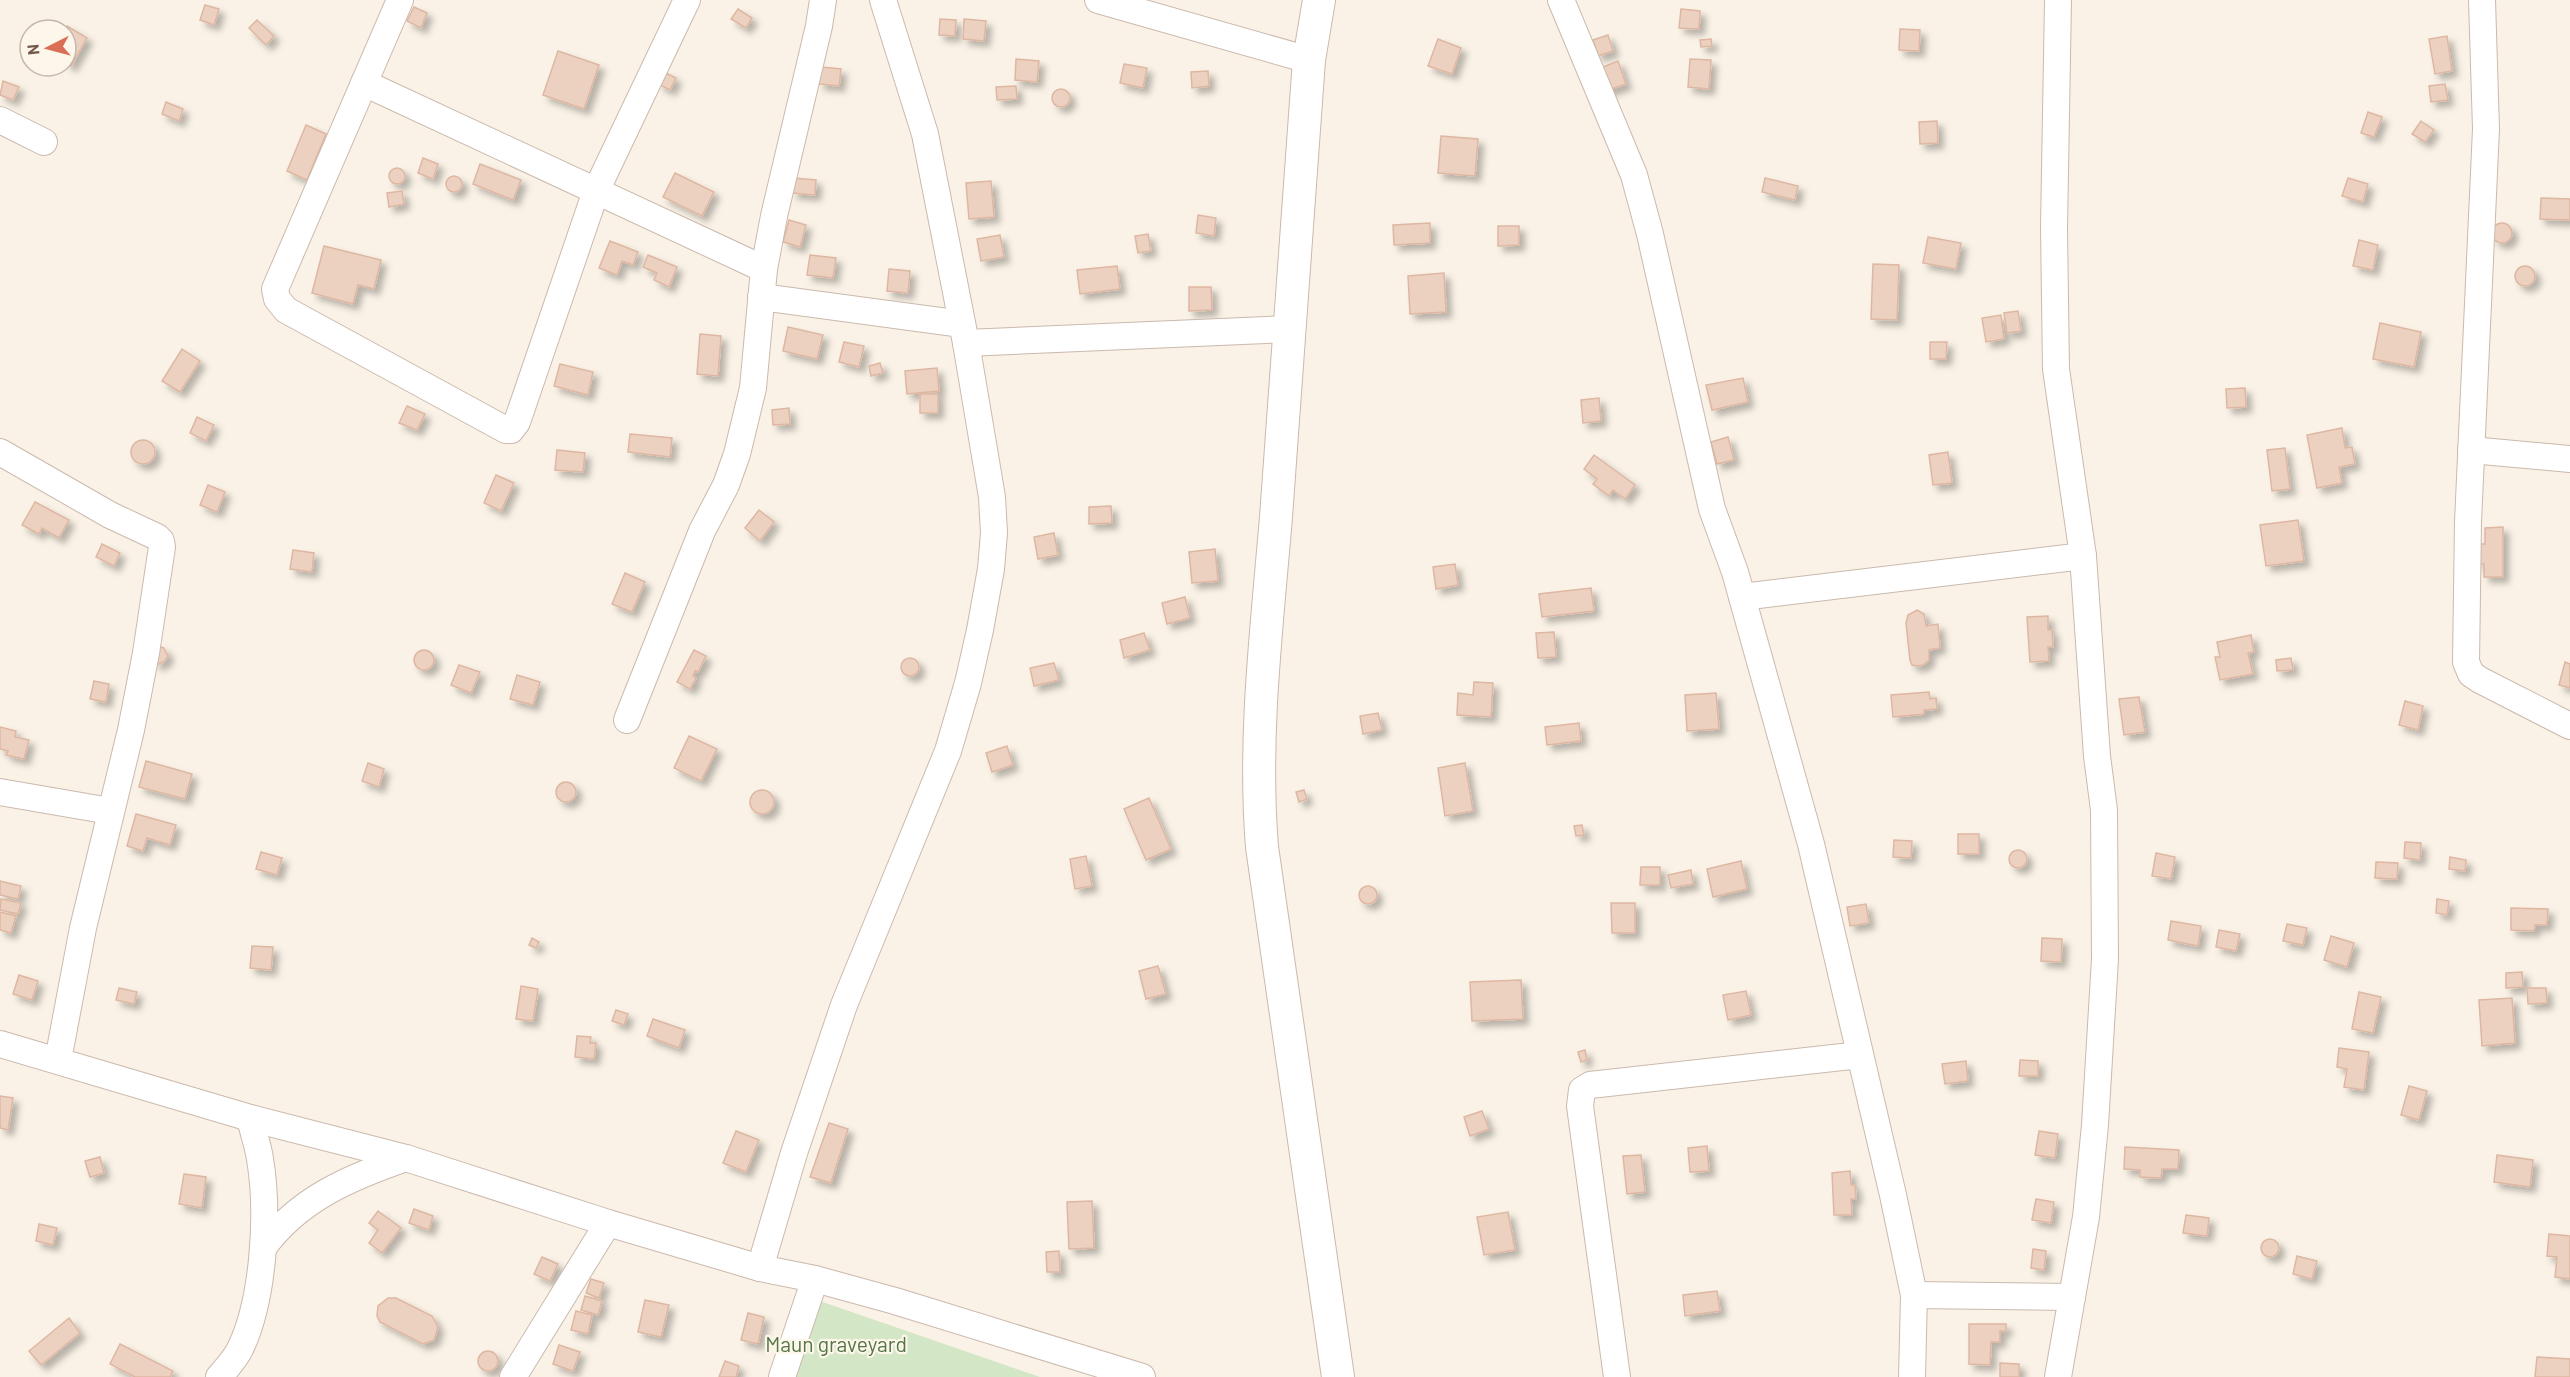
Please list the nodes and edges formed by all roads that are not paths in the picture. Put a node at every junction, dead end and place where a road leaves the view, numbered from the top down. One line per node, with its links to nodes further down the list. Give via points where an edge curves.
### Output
1 (400, 0): 11 (street)
2 (687, 0): 14 (street)
3 (823, 0): 15 (street)
4 (883, 0): 18 (street, via 925,134)
5 (1098, 0): 10 (street)
6 (1319, 0): 10 (street)
7 (1561, 0): 23 (street, via 1634,175 1712,509)
8 (2058, 0): 22 (street, via 2056,369)
9 (2482, 0): 19 (street, via 2486,129)
10 (1309, 60): 17 (street)
11 (364, 83): 14 (street); 14 (street, via 275,289 277,299 286,310 506,430 511,430 516,422)
12 (0, 120): 13 (street)
13 (44, 142)
14 (596, 191): 15 (street)
15 (764, 269): 16 (street)
16 (761, 297): 18 (street); 24 (street, via 753,388 737,454)
17 (1289, 329): 18 (street); 43 (street, via 1258,804)
18 (964, 334): 35 (street, via 992,496 994,533 980,630 948,751 844,1005)
19 (2471, 450): 21 (street); 25 (street, via 2466,662 2471,674 2480,680)
20 (0, 452): 27 (street, via 161,541 146,653)
21 (2570, 459)
22 (2083, 556): 23 (street); 38 (street, via 2104,810 2106,958 2086,1217)
23 (1742, 597): 29 (street, via 1811,844)
24 (627, 720)
25 (2570, 726)
26 (0, 792): 27 (street)
27 (110, 811): 30 (street)
28 (0, 1044): 30 (street)
29 (1860, 1055): 37 (street); 44 (street, via 1582,1090 1580,1106)
30 (58, 1060): 31 (street)
31 (250, 1118): 32 (street); 34 (street, via 260,1158)
32 (406, 1158): 33 (street); 34 (street, via 341,1183 291,1216)
33 (608, 1223): 35 (street); 40 (street)
34 (263, 1248): 39 (street, via 246,1333 239,1352)
35 (760, 1268): 36 (street)
36 (815, 1279): 41 (street); 42 (street)
37 (1914, 1295): 38 (street); 45 (street)
38 (2072, 1297): 46 (street)
39 (219, 1377)
40 (513, 1377)
41 (782, 1377)
42 (1142, 1377)
43 (1338, 1377)
44 (1617, 1377)
45 (1912, 1377)
46 (2058, 1377)

